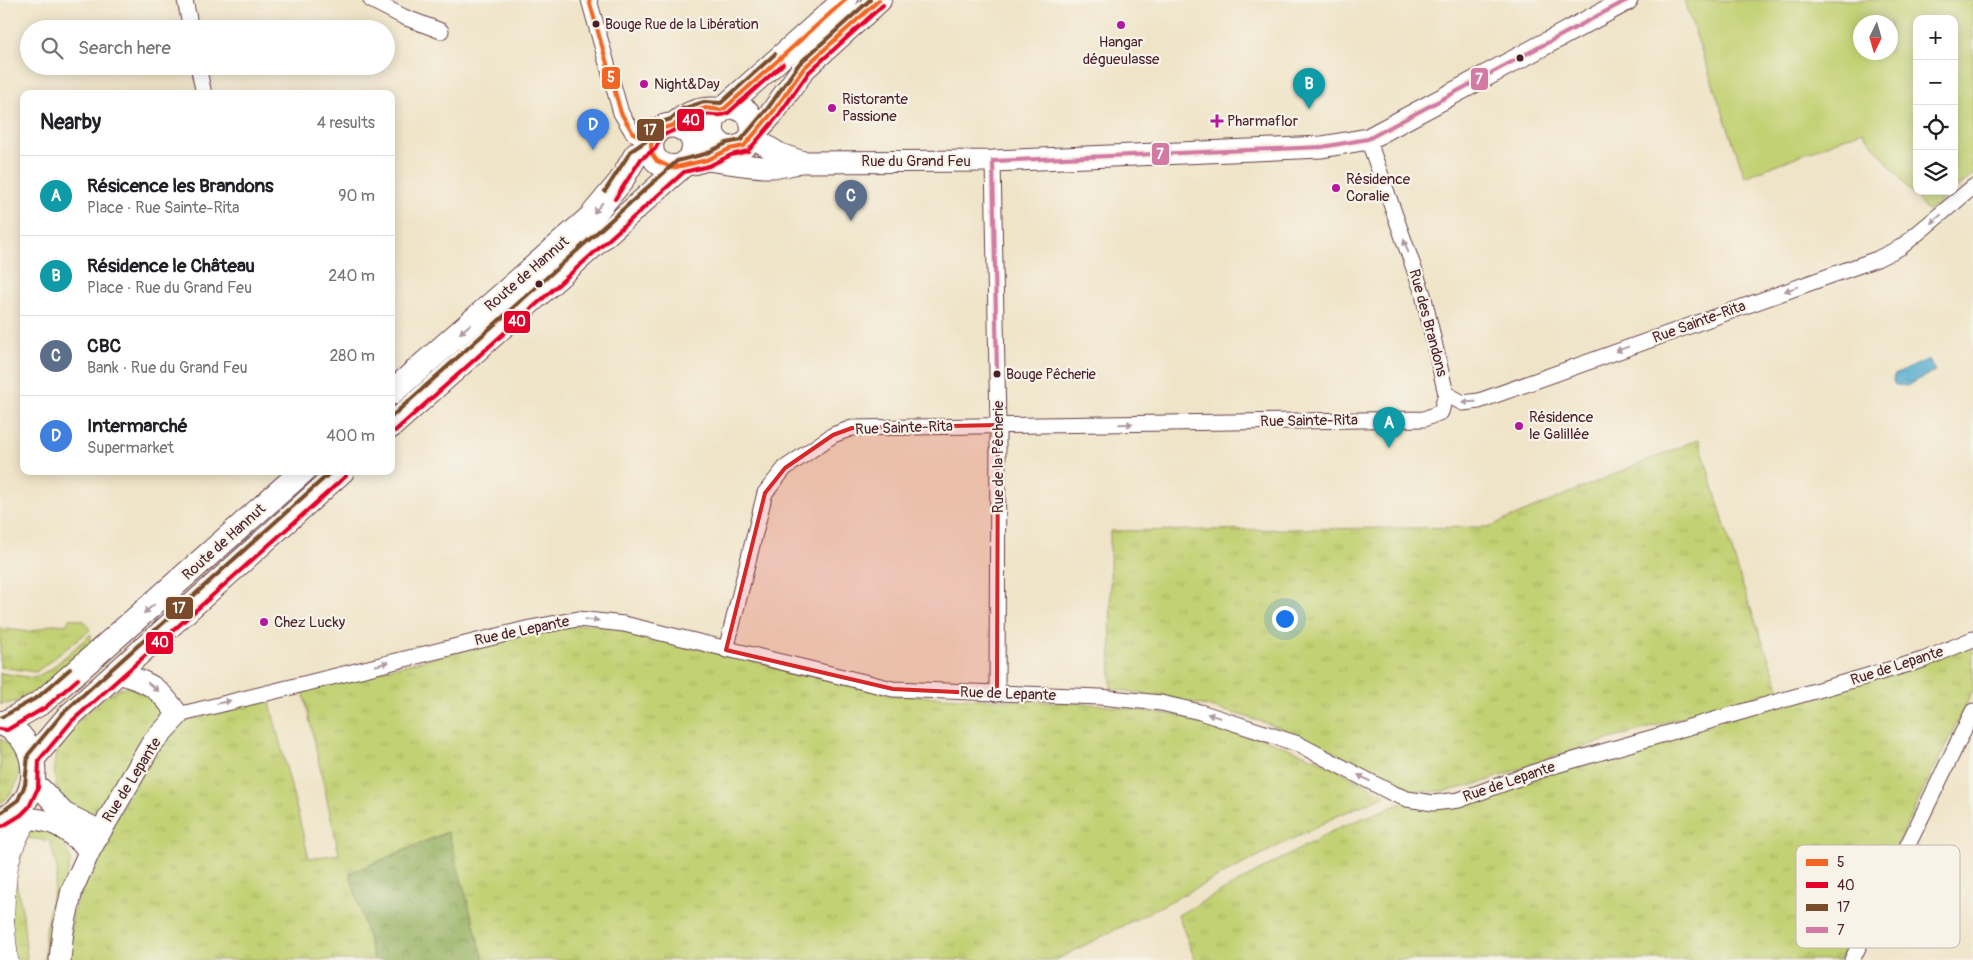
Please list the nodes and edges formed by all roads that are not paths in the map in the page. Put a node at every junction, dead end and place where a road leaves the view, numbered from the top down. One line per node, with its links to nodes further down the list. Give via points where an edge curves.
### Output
1 (185, 0): 7 (street)
2 (371, 0): 8 (street)
3 (589, 0): 14 (street, via 621,113 634,132)
4 (844, 0): 11 (main road)
5 (879, 0): 15 (main road, Route de Hannut, via 804,68)
6 (1626, 0): 13 (street, Rue du Grand Feu)
7 (189, 20)
8 (441, 31)
9 (200, 75): 10 (street)
10 (203, 90)
11 (723, 109): 12 (main road, Route de Hannut, via 706,108 685,115); 15 (main road, Route de Hannut, via 733,106 747,112 752,119); 15 (main road, via 715,116 712,132 721,146)
12 (674, 125): 14 (main road, Route de Hannut, via 660,129); 17 (main road, via 682,127 692,138)
13 (1368, 139): 16 (street, Rue du Grand Feu, via 1322,147); 20 (street, Rue des Brandons, one-way to 13, via 1423,294)
14 (652, 143): 17 (main road, via 652,154 657,161 672,168); 19 (main road, Route de Hannut, one-way to 19, via 636,155 621,181 591,217)
15 (743, 147): 16 (street, Rue du Grand Feu, via 780,154 799,162); 17 (main road, Route de Hannut)
16 (993, 161): 22 (street, Rue de la Pêcherie)
17 (691, 163): 21 (main road, Route de Hannut)
18 (1973, 188): 20 (street, Rue Sainte-Rita, one-way to 20, via 1901,247 1877,260 1479,401 1463,404)
19 (395, 389)
20 (1446, 394): 22 (street, Rue Sainte-Rita, one-way to 20, via 1424,419 1441,412)
21 (395, 422)
22 (998, 425): 26 (street, Rue Sainte-Rita, via 852,428 833,435 785,468 765,493); 28 (street, Rue de la Pêcherie)
23 (298, 475): 31 (main road, Route de Hannut, one-way to 31, via 42,702)
24 (338, 475): 27 (main road, Route de Hannut)
25 (1973, 639): 28 (street, Rue de Lepante, one-way to 28, via 1923,660 1546,768 1460,800 1433,803 1407,799 1298,744 1200,712 1100,697)
26 (726, 650): 28 (street, Rue de Lepante, via 893,689); 30 (street, Rue de Lepante, one-way to 26, via 578,619 624,624)
27 (119, 672): 30 (street, one-way to 30, via 150,683); 32 (main road, Route de Hannut)
28 (997, 694)
29 (1973, 711): 37 (street)
30 (178, 715): 36 (street, Rue de Lepante, via 152,743)
31 (2, 724): 33 (main road, Route de Hannut, via 22,738)
32 (54, 732): 33 (main road, Route de Hannut); 34 (main road)
33 (33, 758): 35 (main road, via 35,774 30,791)
34 (41, 789): 35 (main road); 36 (street)
35 (8, 823): 36 (street, via 45,819); 38 (highway, via 15,830 0,873)
36 (95, 840): 41 (street, Rue de Lepante, via 72,890)
37 (1908, 845)
38 (0, 921): 40 (highway)
39 (1858, 948): 42 (street)
40 (4, 960)
41 (60, 960)
42 (1852, 960)

